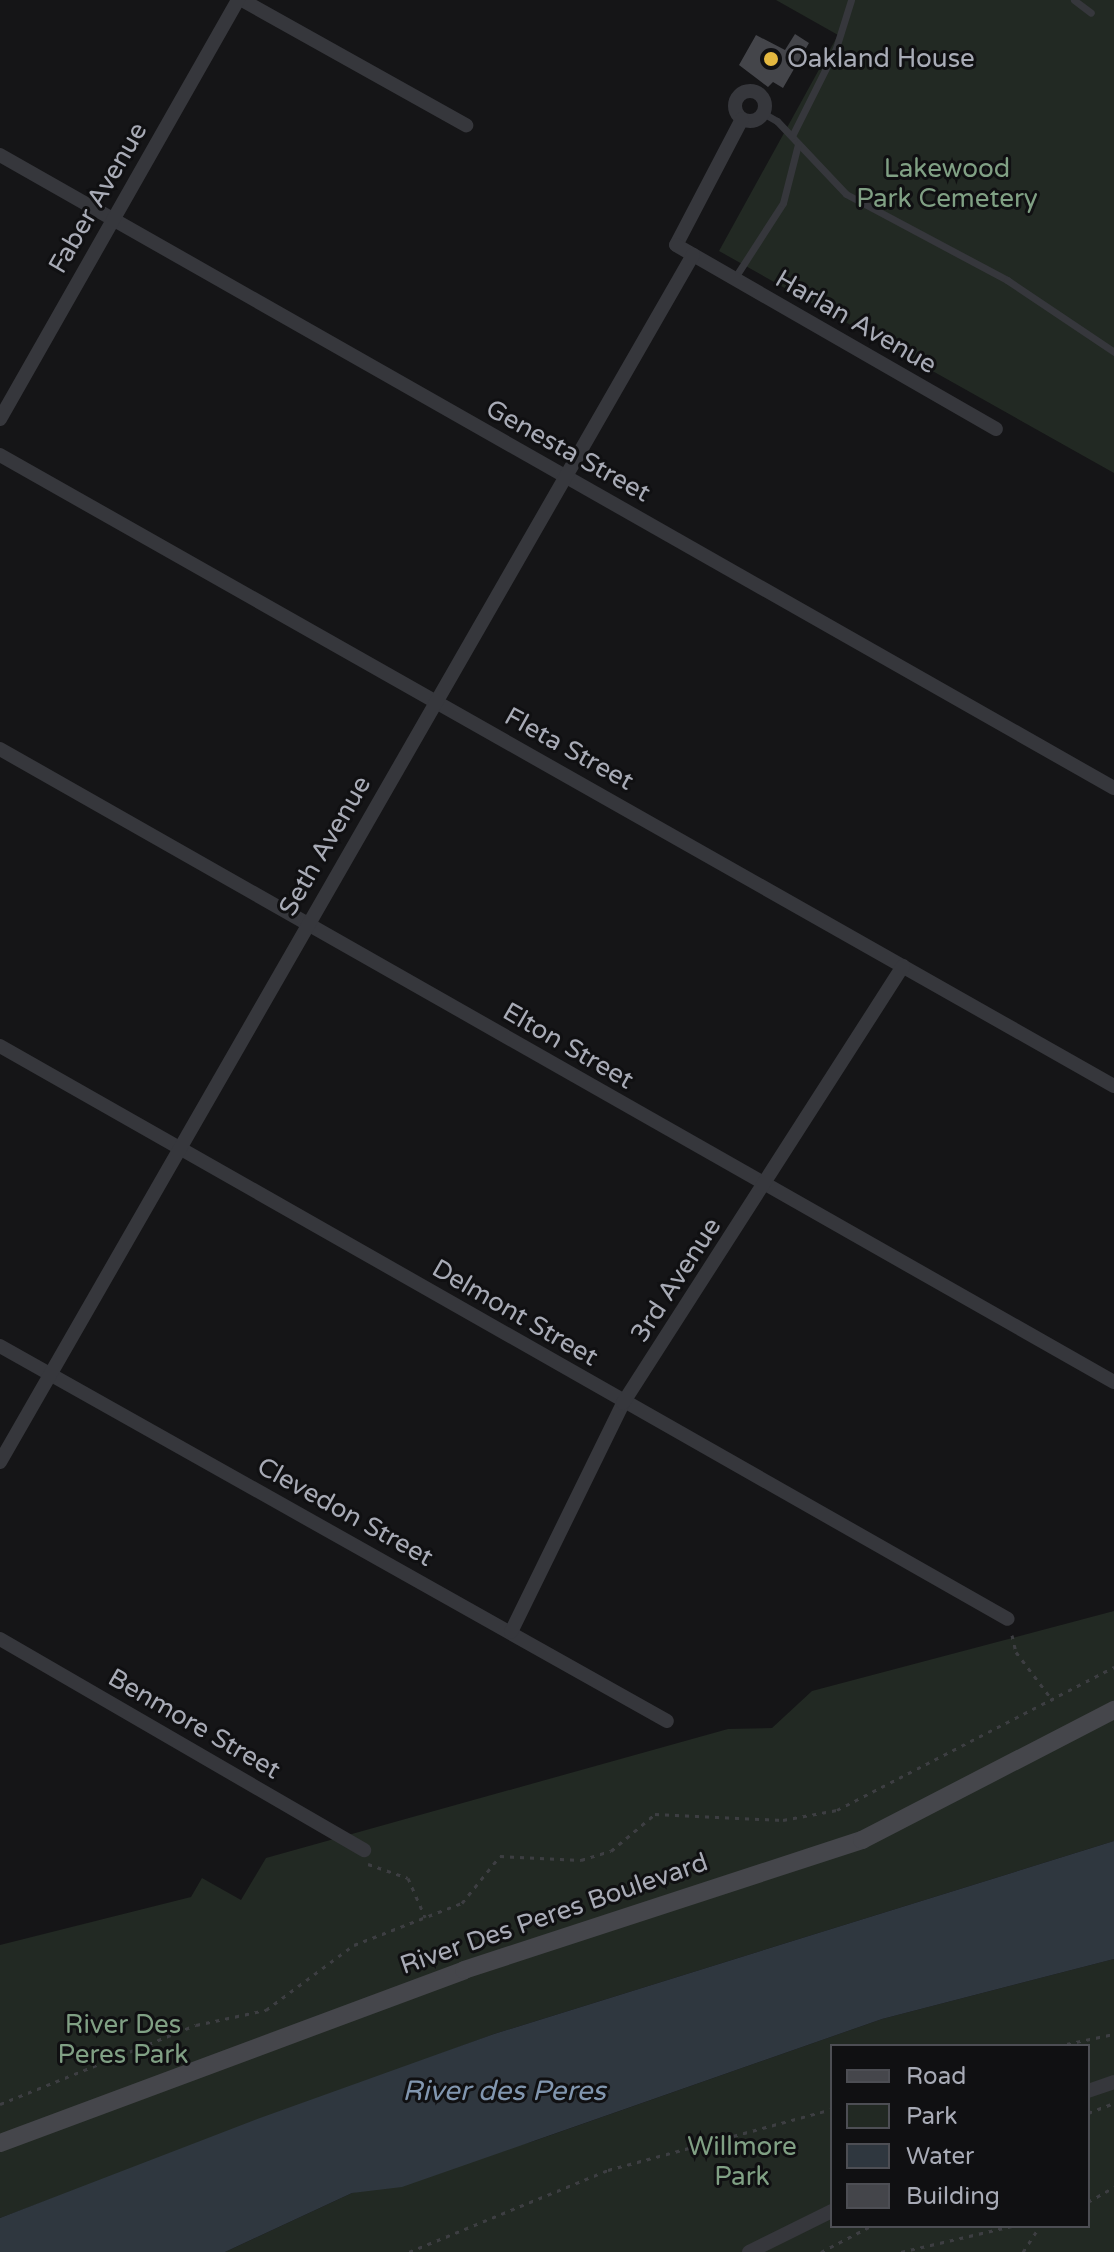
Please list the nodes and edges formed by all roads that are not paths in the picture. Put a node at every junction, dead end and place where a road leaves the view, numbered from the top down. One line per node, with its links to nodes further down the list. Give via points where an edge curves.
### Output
1 (240, 0): 7 (street); 11 (street, Faber Avenue)
2 (851, 0): 8 (lane, via 836,48)
3 (1074, 0): 4 (lane)
4 (1091, 13)
5 (763, 113): 6 (street); 6 (street, via 760,95 746,92 735,107); 8 (lane)
6 (742, 119): 12 (street, via 676,245)
7 (466, 125)
8 (792, 136): 9 (lane)
9 (798, 144): 13 (lane, via 783,203); 14 (lane, via 846,194 1007,280)
10 (0, 155): 11 (street, Genesta Street)
11 (112, 220): 15 (street, Faber Avenue); 18 (street, Genesta Street)
12 (693, 255): 13 (street, Harlan Avenue); 18 (street, Seth Avenue)
13 (734, 279): 16 (street, Harlan Avenue)
14 (1114, 352)
15 (0, 419)
16 (996, 429)
17 (0, 455): 19 (street, Fleta Street)
18 (565, 477): 19 (street, Seth Avenue); 21 (street, Genesta Street)
19 (436, 702): 22 (street, Seth Avenue); 23 (street, Fleta Street)
20 (0, 749): 22 (street, Elton Street)
21 (1114, 788)
22 (307, 924): 26 (street, Seth Avenue); 27 (street, Elton Street)
23 (903, 966): 25 (street, Fleta Street); 27 (street, 3rd Avenue)
24 (0, 1046): 26 (street, Delmont Street)
25 (1114, 1086)
26 (179, 1148): 29 (street, Seth Avenue); 31 (street, Delmont Street)
27 (764, 1187): 30 (street, Elton Street); 31 (street, 3rd Avenue)
28 (0, 1346): 29 (street, Clevedon Street)
29 (50, 1375): 32 (street, Seth Avenue); 34 (street, Clevedon Street)
30 (1114, 1382)
31 (623, 1403): 33 (street, Delmont Street); 34 (street, 3rd Avenue)
32 (0, 1462)
33 (1008, 1619)
34 (511, 1632): 37 (street, Clevedon Street)
35 (0, 1639): 38 (street, Benmore Street)
36 (1114, 1710): 41 (main road, River Des Peres Boulevard, via 862,1840 464,1970)
37 (667, 1721)
38 (364, 1850)
39 (1114, 2082): 40 (street)
40 (1090, 2090)
41 (0, 2143)
42 (830, 2212): 43 (street)
43 (749, 2252)

